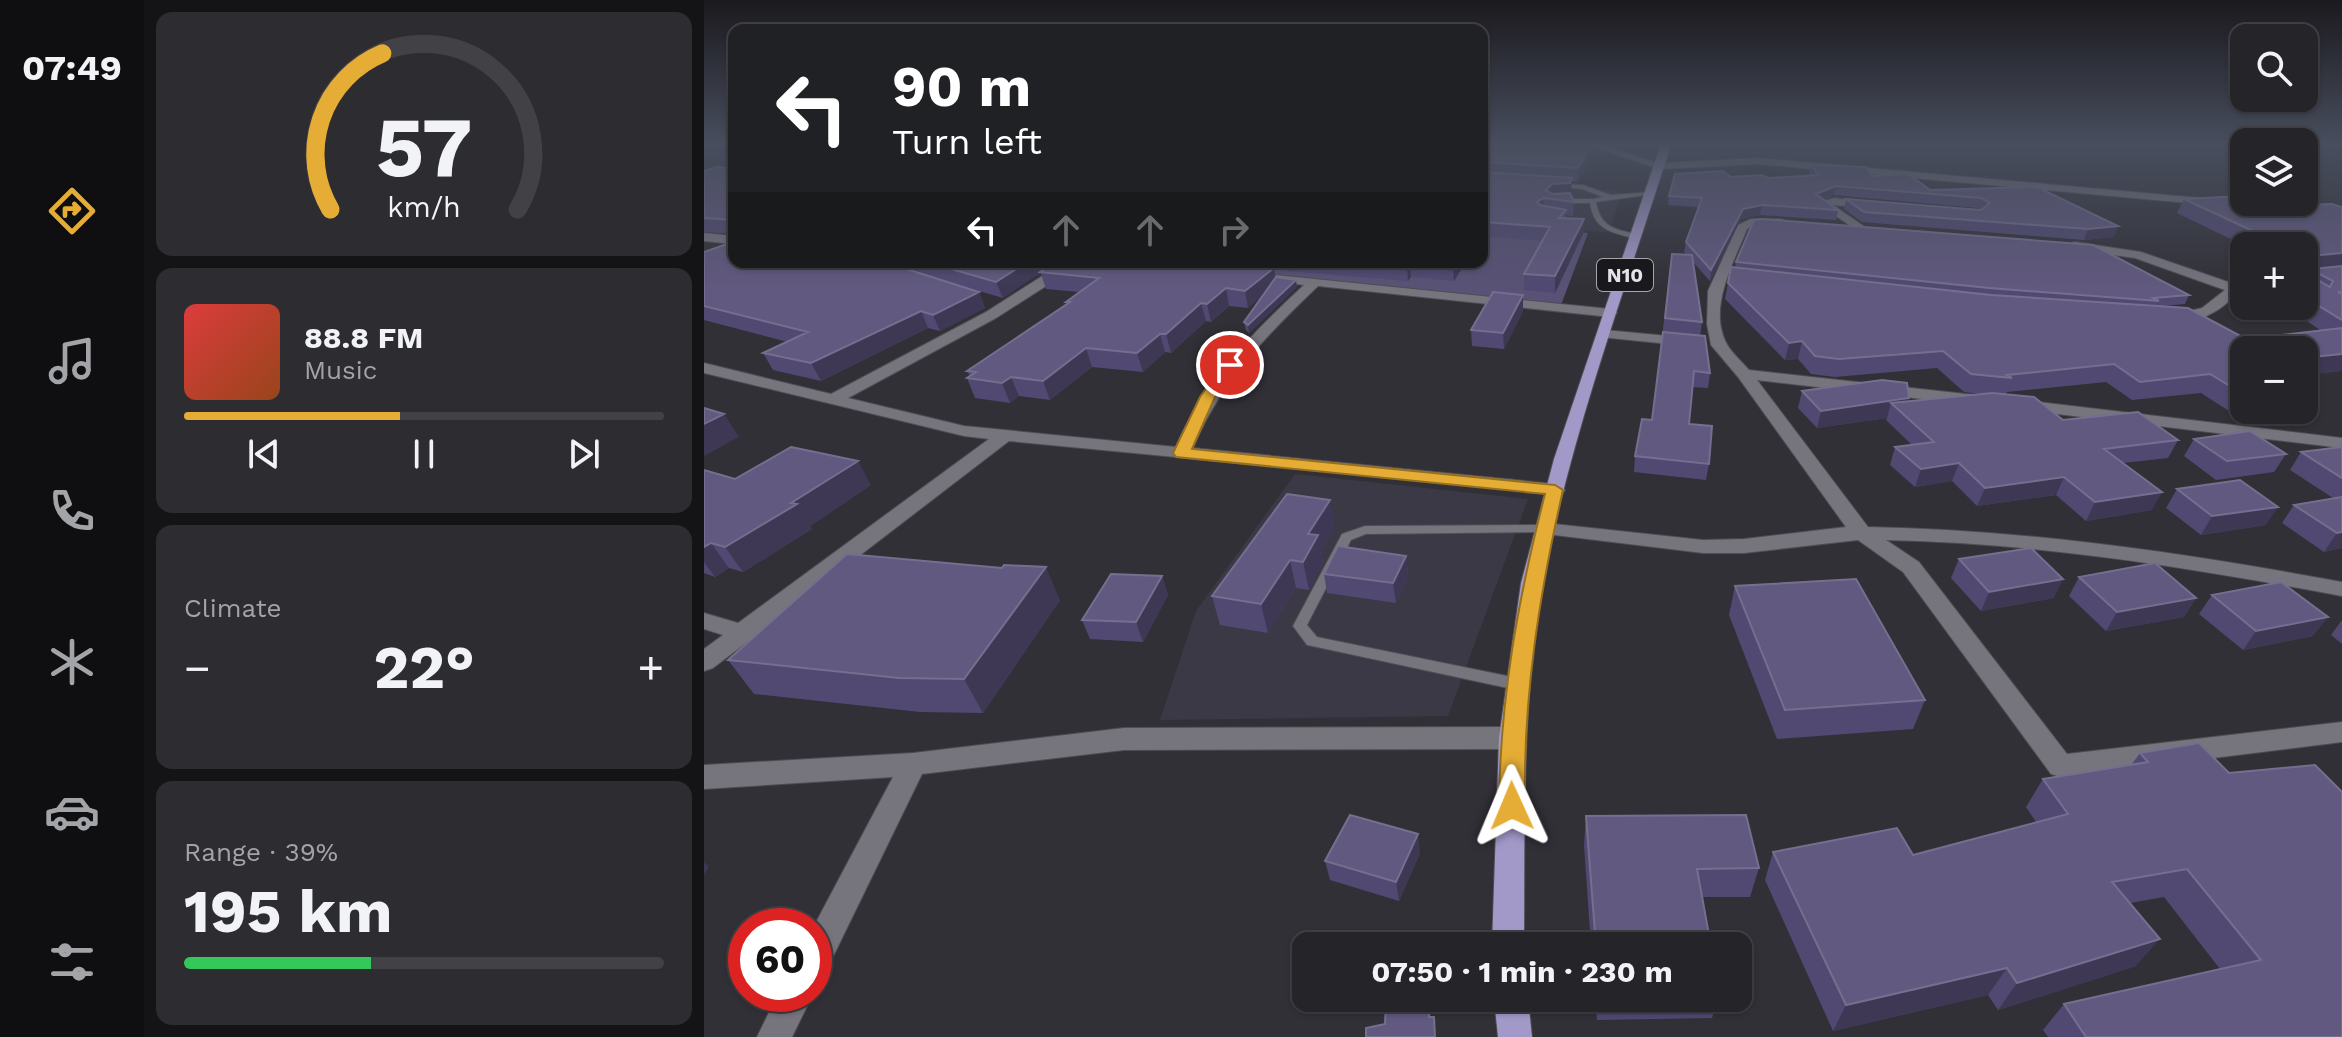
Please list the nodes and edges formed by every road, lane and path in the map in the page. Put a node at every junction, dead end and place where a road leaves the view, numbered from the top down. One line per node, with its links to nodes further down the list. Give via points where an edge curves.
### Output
1 (1598, 192): 4 (lane)
2 (2114, 192): 7 (street)
3 (1651, 194): 4 (lane); 16 (main road, N10)
4 (1610, 197): 5 (lane)
5 (1593, 201): 6 (lane); 12 (lane)
6 (1552, 203)
7 (2220, 203)
8 (1891, 206): 13 (street, via 1823,203)
9 (1791, 222): 27 (street, via 1746,224 1736,239 1730,276 1715,291)
10 (1588, 224): 12 (lane)
11 (1831, 225): 13 (street)
12 (1601, 226): 16 (lane)
13 (1858, 227): 14 (street)
14 (1873, 229)
15 (704, 237): 17 (street)
16 (1636, 237): 24 (main road, N10)
17 (728, 239)
18 (2060, 244): 22 (street, via 2137,255)
19 (1088, 268): 30 (street, via 1052,276)
20 (1255, 276): 21 (street)
21 (1315, 282): 24 (street); 33 (street, via 1230,365 1207,397)
22 (2230, 284)
23 (2230, 294): 25 (street, via 2190,318)
24 (1610, 313): 26 (main road, N10)
25 (2157, 318)
26 (1605, 334): 27 (street); 34 (main road, N10)
27 (1719, 345): 29 (street)
28 (704, 368): 30 (street)
29 (1744, 374): 32 (street); 36 (street)
30 (832, 400): 31 (street)
31 (1003, 437): 33 (street); 39 (street)
32 (2342, 443)
33 (1182, 453): 34 (street)
34 (1555, 490): 35 (main road, N10)
35 (1545, 529): 36 (street, via 1725,547); 41 (main road, N10); 41 (lane, via 1365,530 1346,537 1300,626 1312,641)
36 (1862, 533): 37 (street, via 2026,542); 42 (street, via 1911,567 2061,766)
37 (2342, 589)
38 (704, 621): 39 (street)
39 (742, 632): 40 (street)
40 (704, 662)
41 (1517, 684): 43 (main road, N10)
42 (2342, 732)
43 (1512, 738): 44 (street, via 1124,739); 47 (main road, N10)
44 (913, 764): 45 (street); 46 (street)
45 (704, 777)
46 (832, 924)
47 (1508, 932)
48 (787, 1012): 50 (street)
49 (1512, 1012): 51 (main road)
50 (774, 1037)
51 (1515, 1037)

